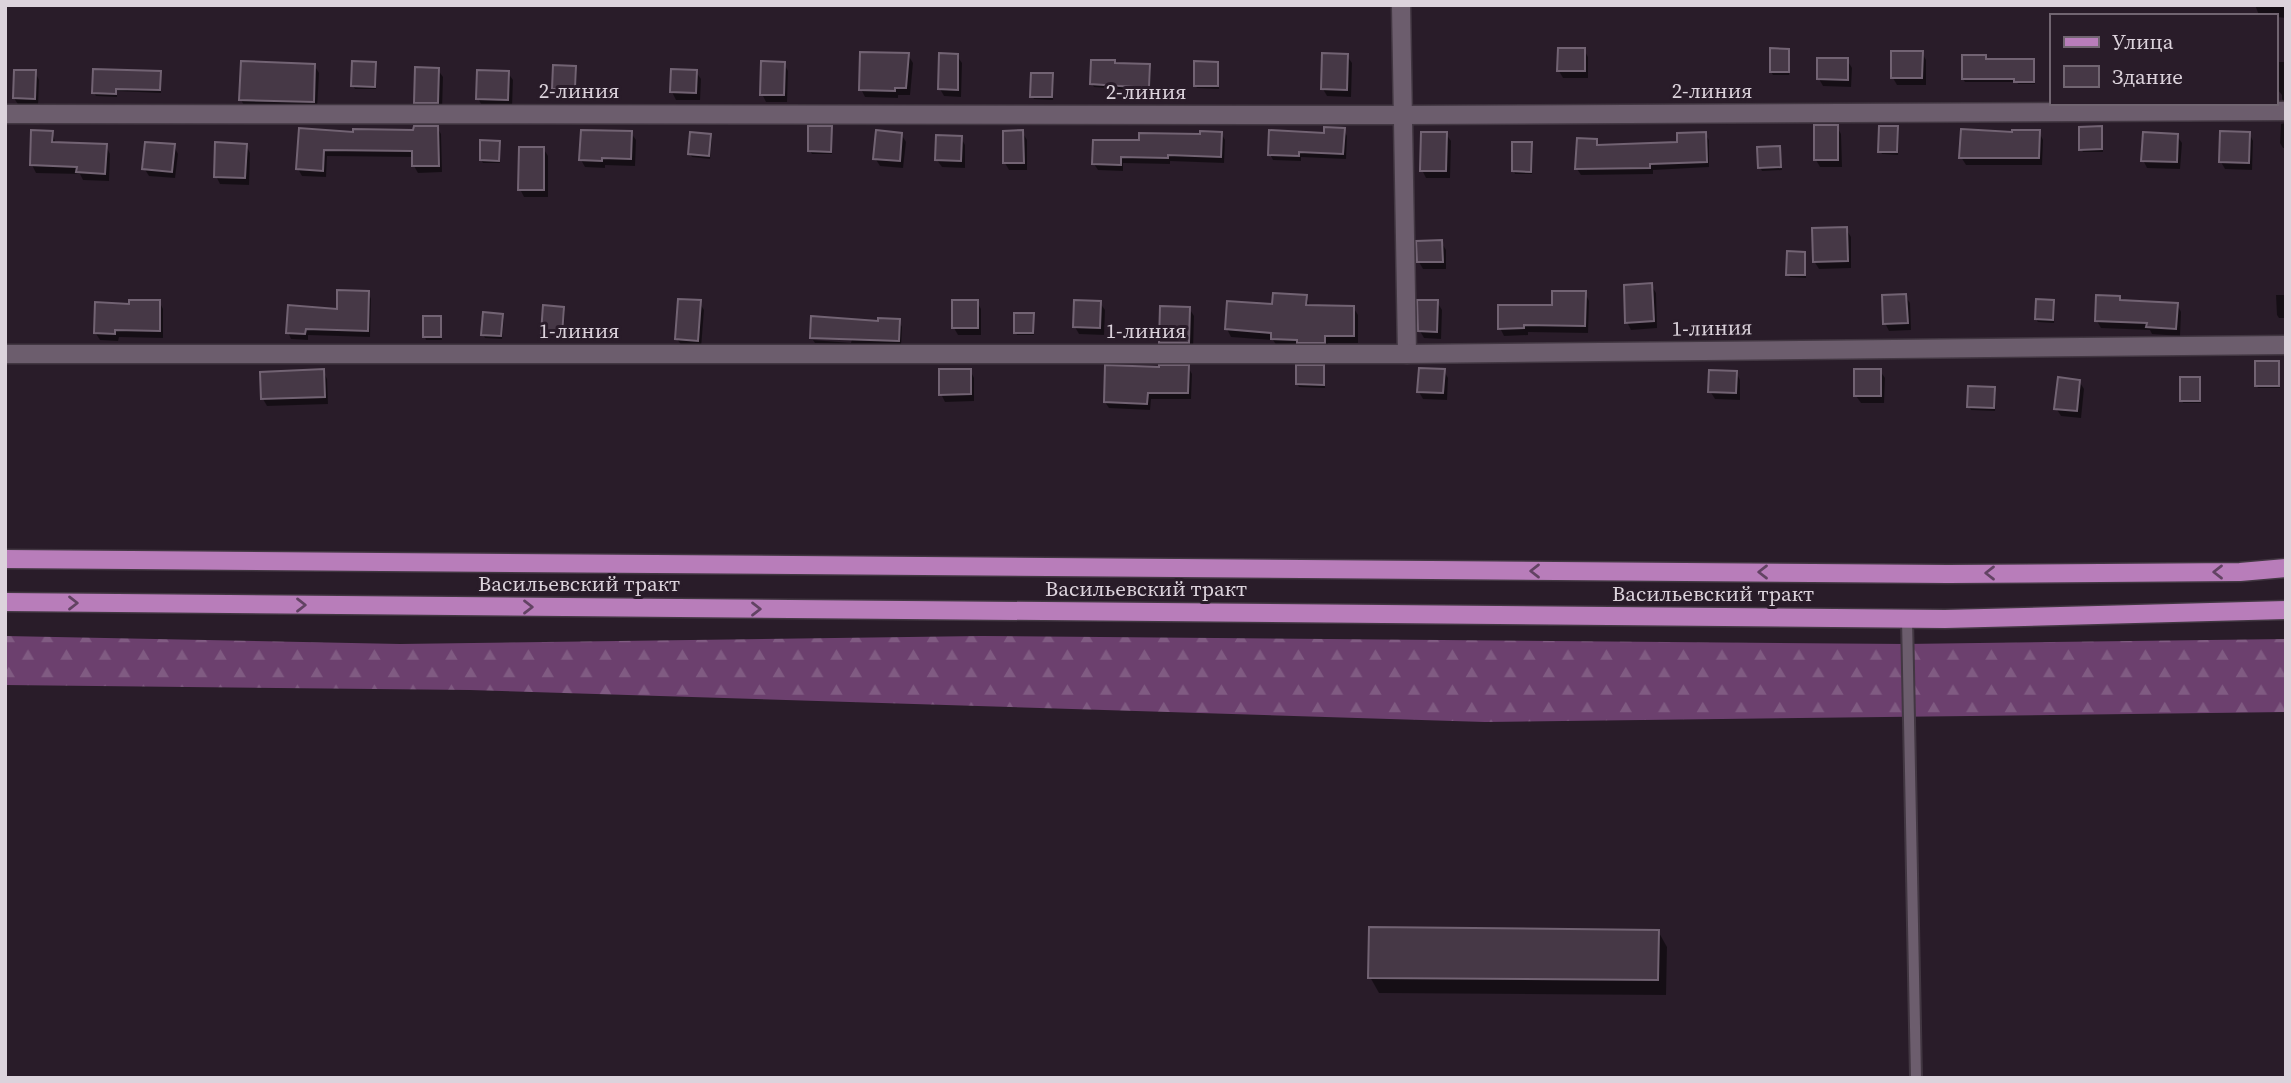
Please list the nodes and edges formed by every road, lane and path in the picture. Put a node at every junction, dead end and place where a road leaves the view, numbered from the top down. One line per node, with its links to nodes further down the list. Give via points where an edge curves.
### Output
1 (1401, 5): 4 (street)
2 (2286, 111): 4 (street, 2-линия)
3 (5, 114): 4 (street, 2-линия)
4 (1403, 115): 7 (street)
5 (2286, 345): 7 (street, 1-линия)
6 (5, 354): 7 (street, 1-линия)
7 (1407, 354)
8 (5, 559): 9 (main road, Васильевский тракт, one-way to 8, via 1934,574)
9 (2286, 568)
10 (5, 602): 12 (main road, Васильевский тракт, one-way to 12)
11 (2286, 610): 12 (main road, Васильевский тракт)
12 (1907, 618): 13 (lane)
13 (1916, 1078)

